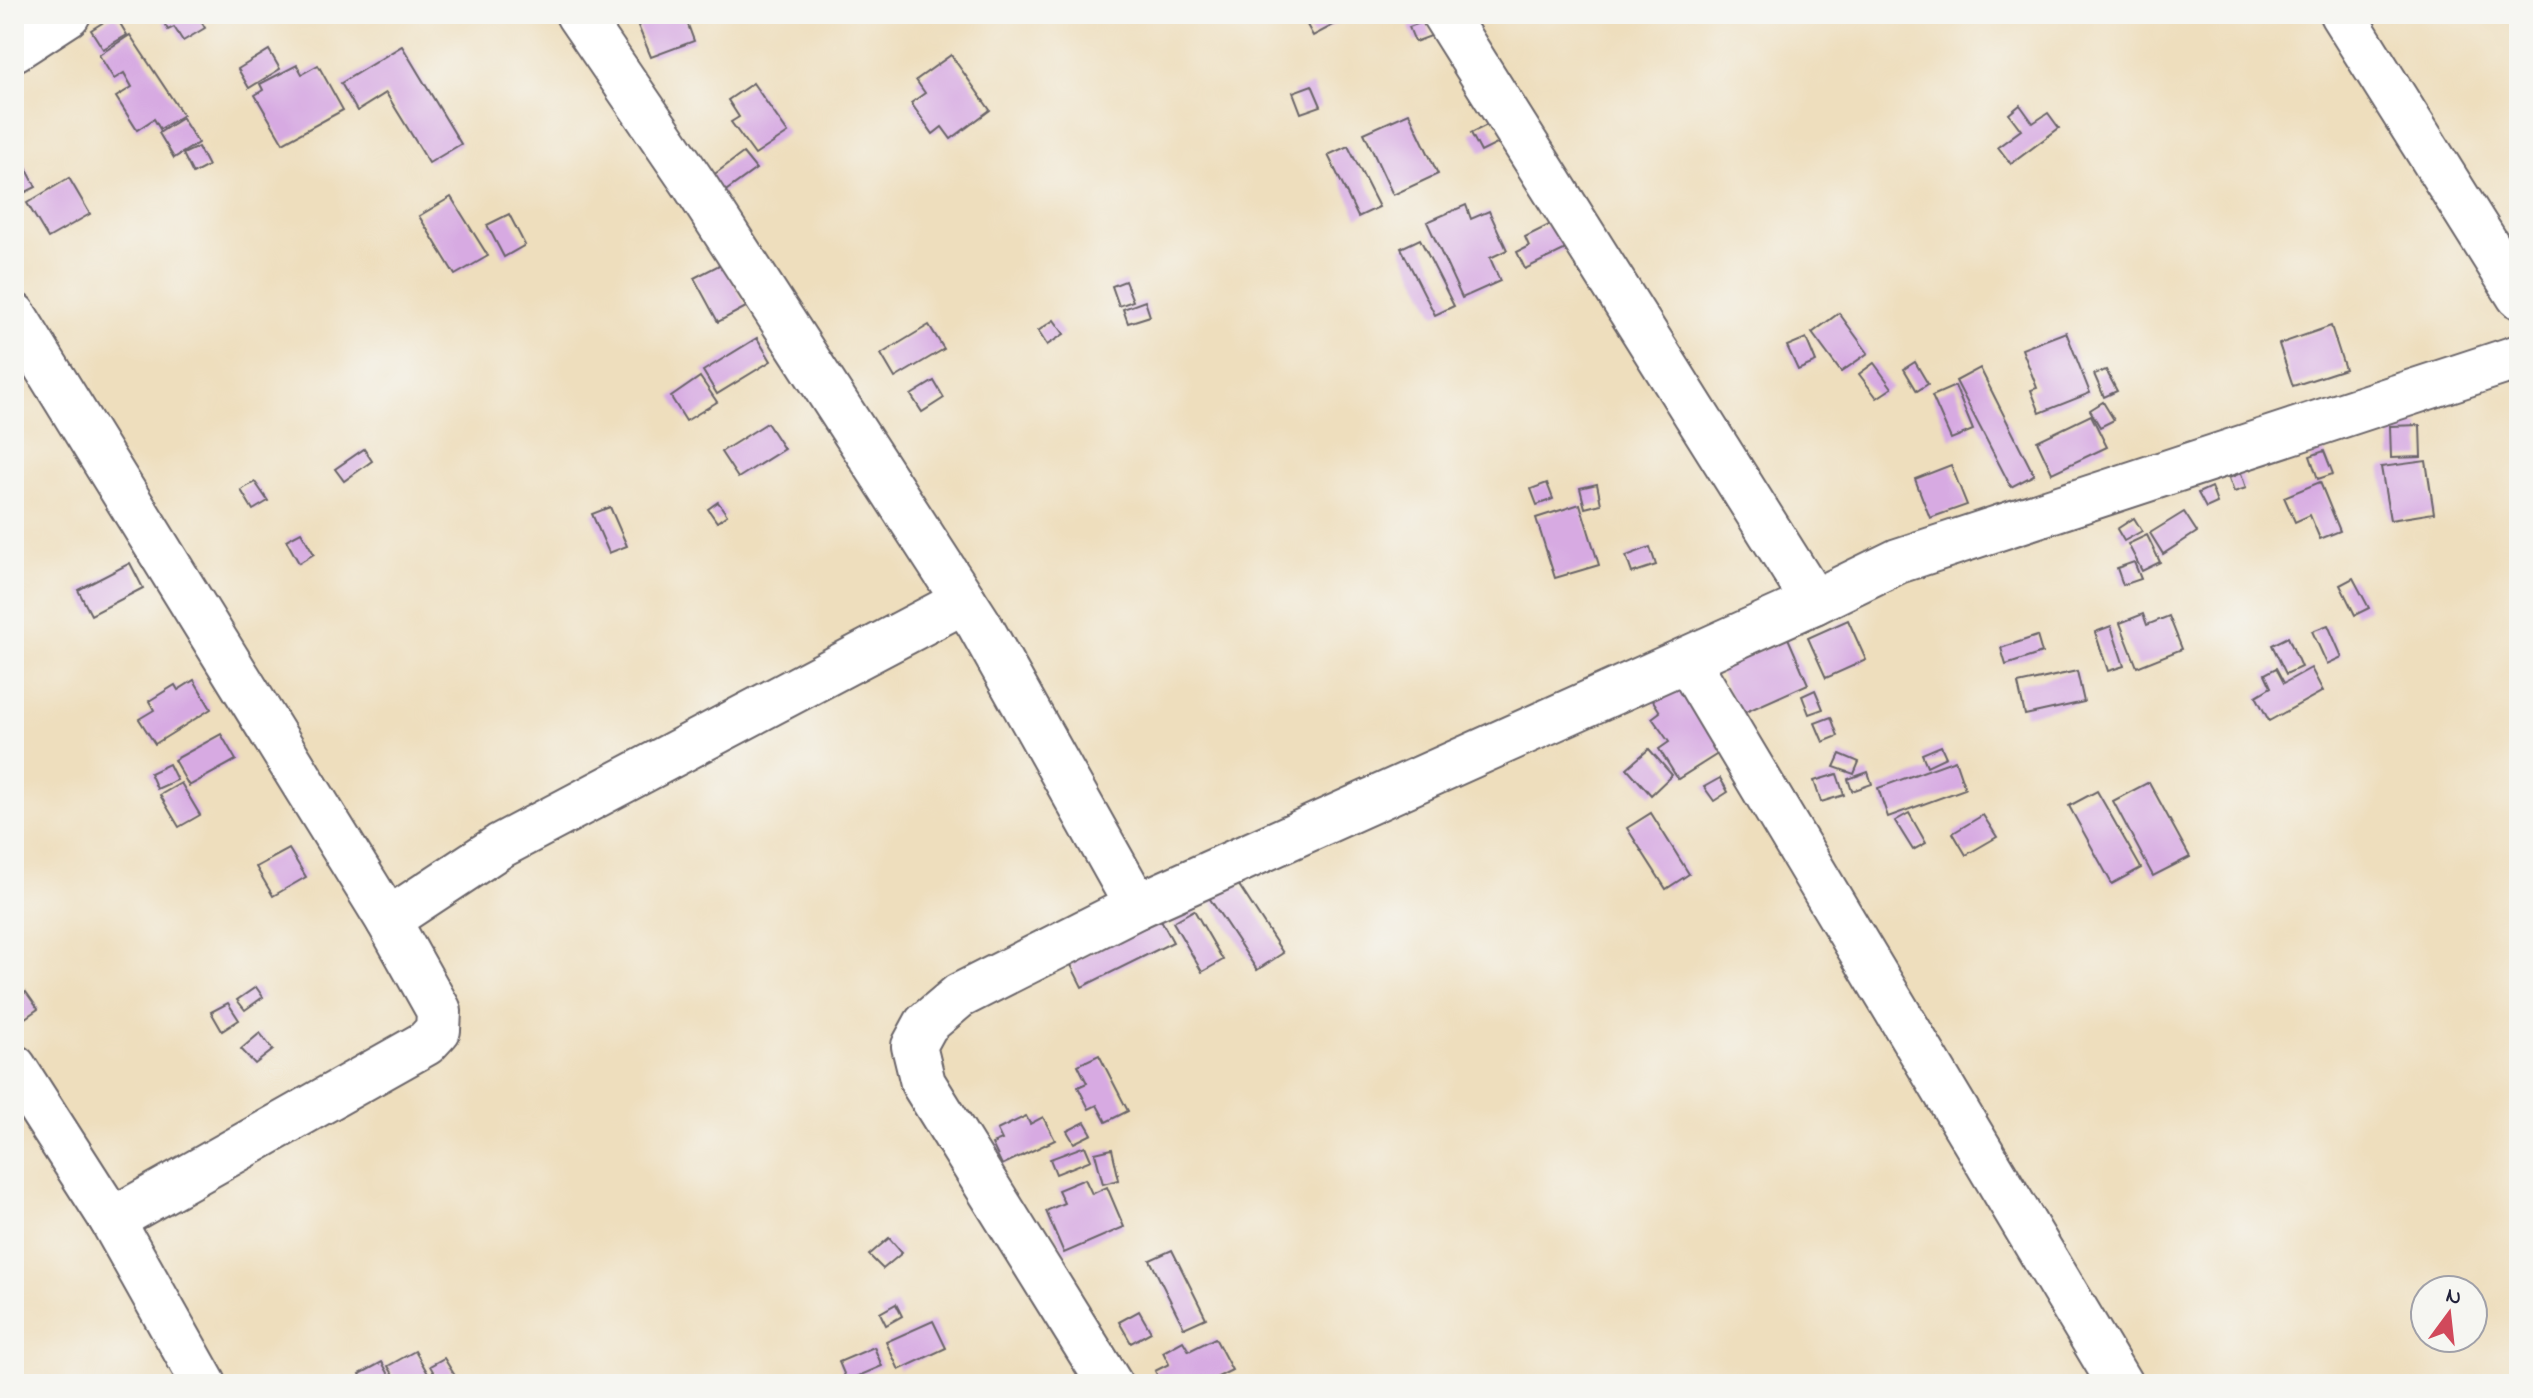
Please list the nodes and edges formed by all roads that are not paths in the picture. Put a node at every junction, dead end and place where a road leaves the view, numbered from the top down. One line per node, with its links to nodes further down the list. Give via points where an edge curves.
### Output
1 (68, 14): 5 (street)
2 (578, 14): 9 (street)
3 (1444, 14): 10 (street)
4 (2342, 14): 6 (street)
5 (14, 49)
6 (2519, 296)
7 (14, 315): 13 (street)
8 (2519, 357): 10 (street, via 1898,561)
9 (964, 601): 12 (street); 13 (street, via 500,846)
10 (1814, 602): 11 (street)
11 (1687, 660): 12 (street); 18 (street)
12 (1137, 906): 17 (street, via 959,996 926,1024 914,1046 923,1083)
13 (388, 920): 15 (street, via 439,1011 438,1030 426,1043)
14 (14, 1067): 15 (street)
15 (112, 1220): 16 (street)
16 (204, 1384)
17 (1110, 1384)
18 (2120, 1384)

